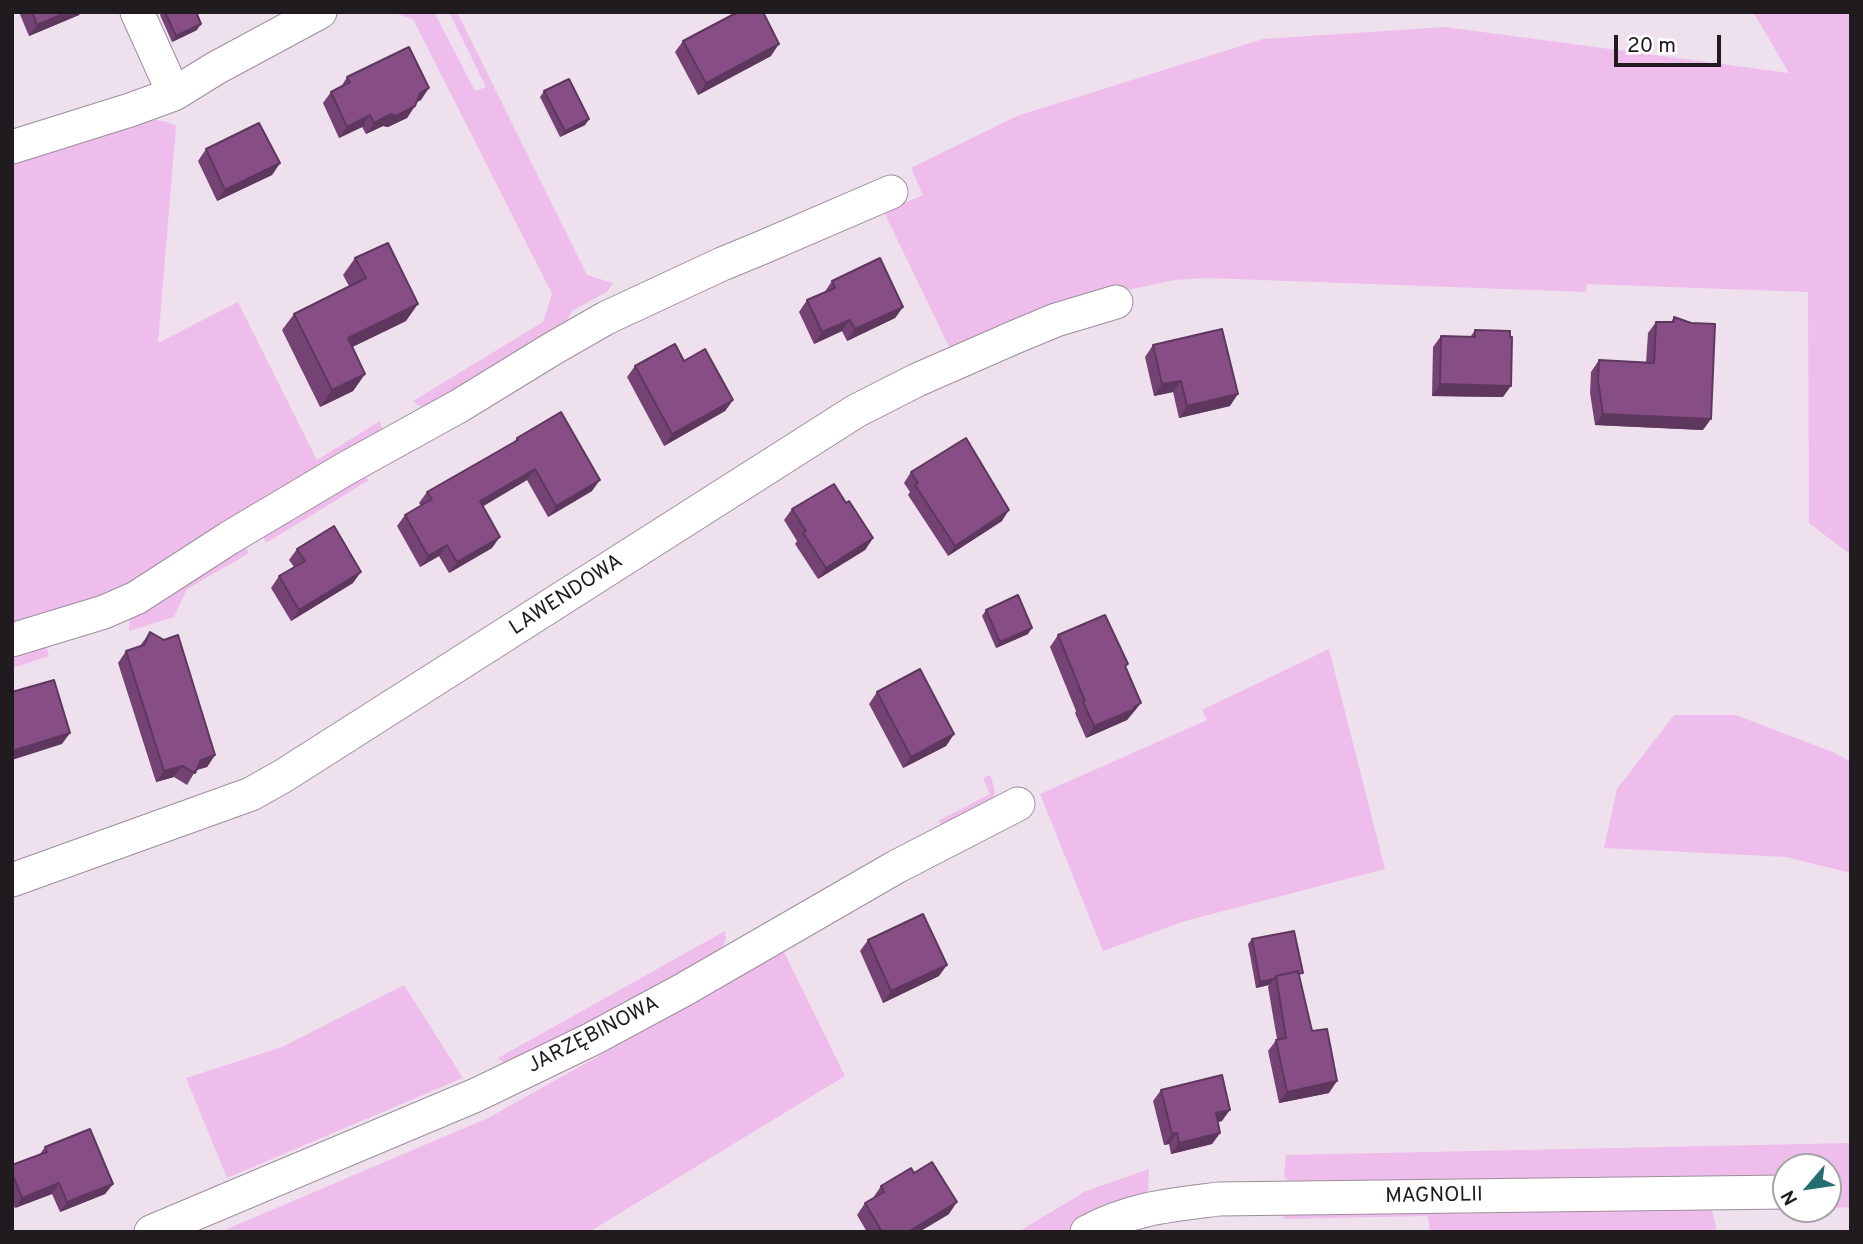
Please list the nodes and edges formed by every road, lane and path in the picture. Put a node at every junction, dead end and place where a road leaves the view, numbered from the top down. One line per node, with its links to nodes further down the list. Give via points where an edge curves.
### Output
1 (137, 12): 3 (street)
2 (320, 12): 3 (street)
3 (174, 94): 4 (street)
4 (12, 148)
5 (891, 192): 7 (street, via 606,318 240,531 136,598)
6 (1116, 302): 9 (street, LAWENDOWA, via 1015,337 856,411 251,794)
7 (12, 640)
8 (1018, 804): 11 (street, JARZĘBINOWA, via 537,1066)
9 (12, 880)
10 (1772, 1192): 12 (street, MAGNOLII, via 1219,1199 1152,1207)
11 (151, 1232)
12 (1087, 1232)

